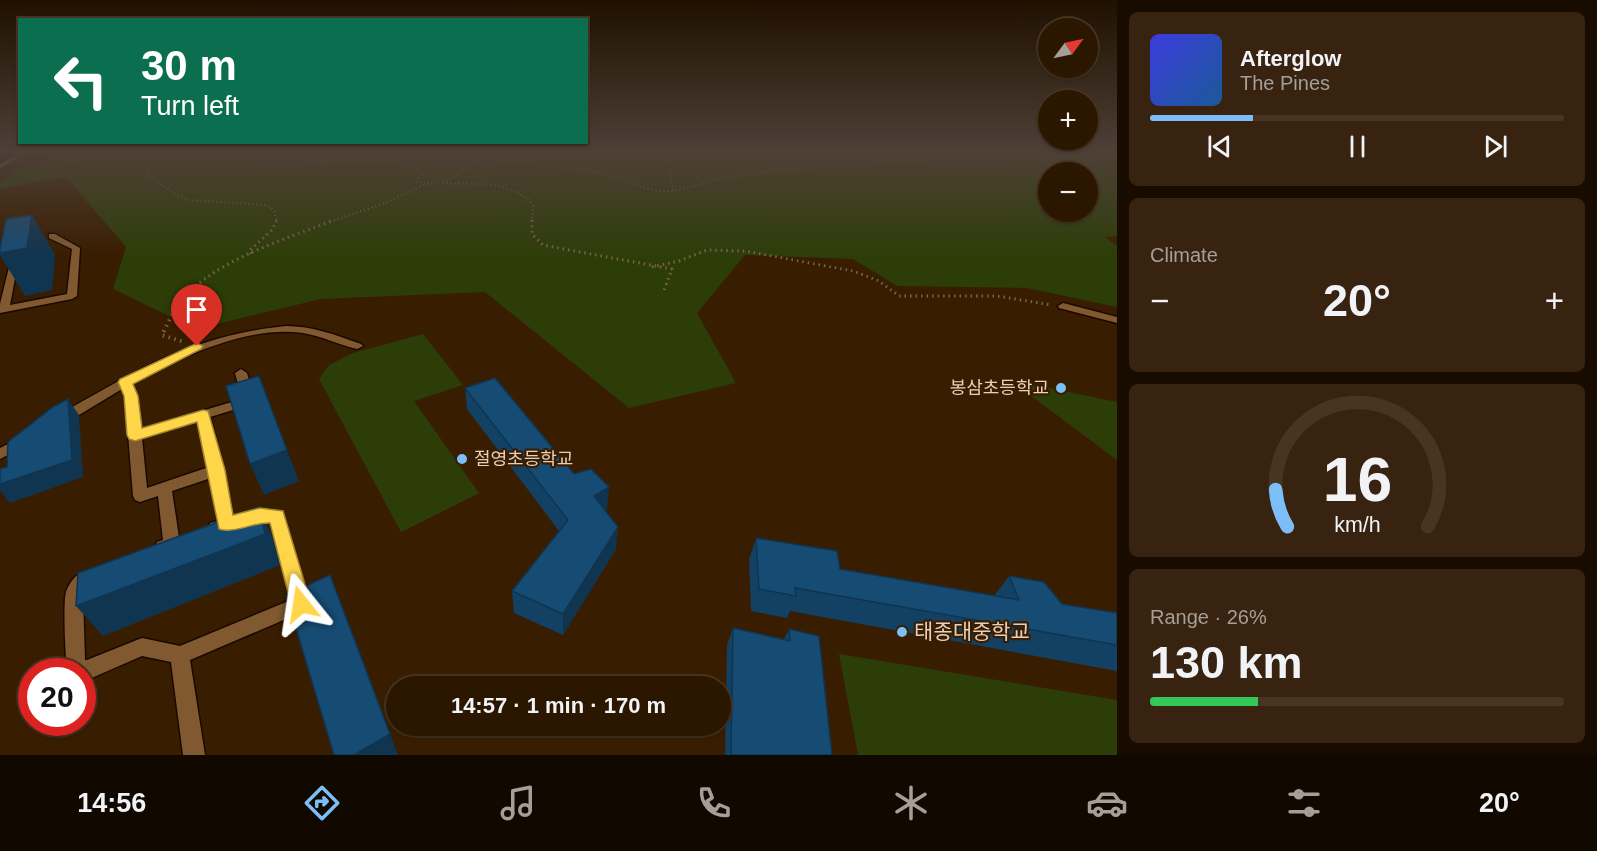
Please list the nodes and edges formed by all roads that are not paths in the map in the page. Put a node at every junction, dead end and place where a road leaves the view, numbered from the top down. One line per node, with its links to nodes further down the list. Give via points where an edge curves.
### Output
1 (52, 236): 4 (lane, via 76,248 72,296)
2 (17, 244): 4 (lane)
3 (1063, 306): 5 (lane)
4 (2, 309)
5 (1117, 320)
6 (357, 346): 8 (lane, via 288,329 241,336 197,346)
7 (241, 373): 9 (lane, via 249,401)
8 (125, 382): 10 (lane); 11 (lane, via 131,396)
9 (203, 415): 11 (lane); 14 (lane)
10 (52, 424)
11 (135, 435): 15 (lane, via 140,496)
12 (31, 436): 13 (lane)
13 (0, 454)
14 (217, 470): 15 (lane); 16 (lane)
15 (164, 488): 18 (lane, via 178,542)
16 (226, 524): 17 (lane); 20 (lane, via 260,515 277,516 301,604)
17 (204, 532)
18 (151, 552)
19 (98, 571): 20 (lane, via 88,574 74,594 76,669 87,670 142,646)
20 (180, 656): 21 (lane)
21 (194, 755)

